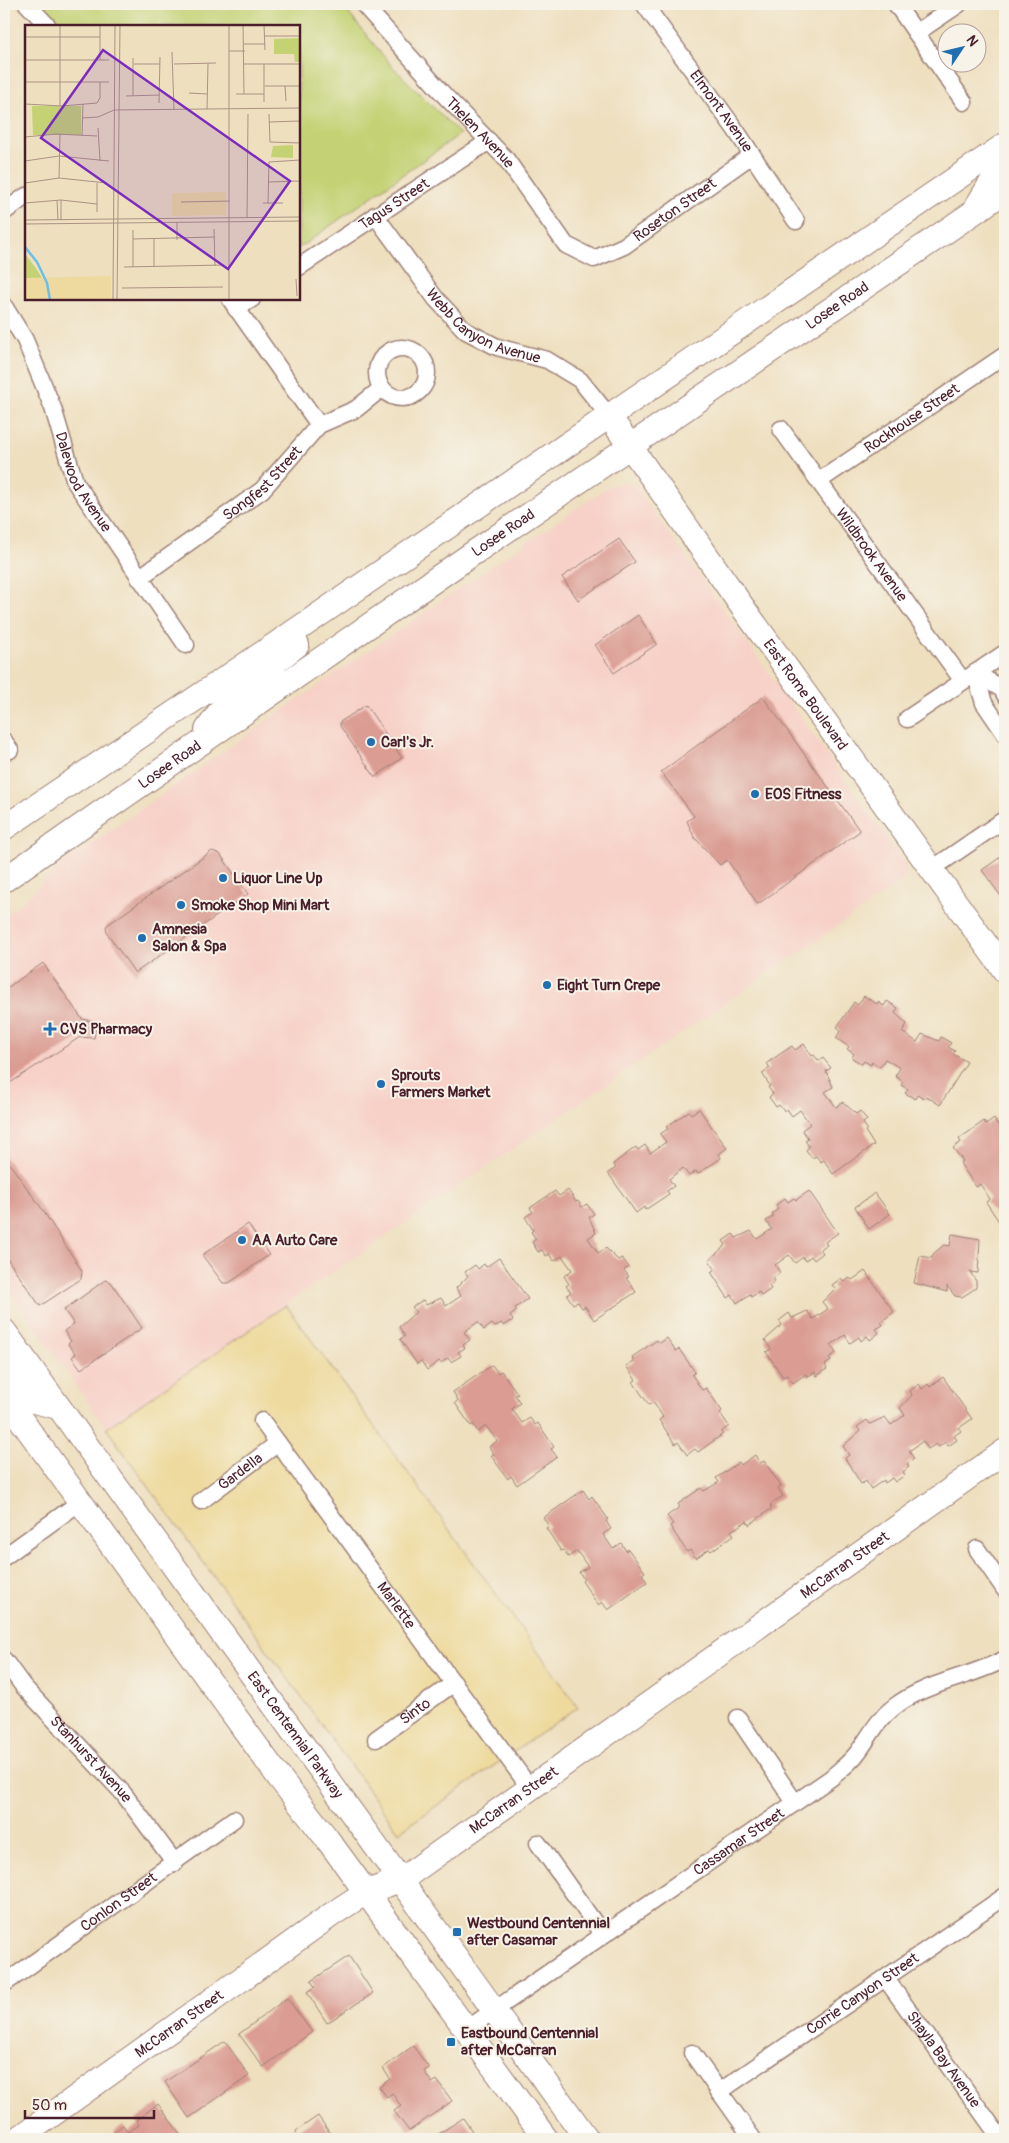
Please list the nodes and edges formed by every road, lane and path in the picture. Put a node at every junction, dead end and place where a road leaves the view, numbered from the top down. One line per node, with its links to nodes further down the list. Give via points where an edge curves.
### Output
1 (27, 4): 6 (street)
2 (363, 4): 9 (street, Thelen Avenue)
3 (644, 4): 11 (street, Elmont Avenue)
4 (896, 4): 7 (street)
5 (959, 4): 7 (street)
6 (47, 25)
7 (916, 33): 8 (street)
8 (964, 102)
9 (488, 141): 17 (street, Tagus Street); 19 (street, Thelen Avenue, via 506,159 566,245)
10 (1005, 145): 26 (main road)
11 (752, 155): 18 (street, Elmont Avenue); 19 (street, Roseton Street, via 624,246)
12 (1005, 168): 16 (main road, via 996,175)
13 (1005, 191): 16 (main road, Losee Road)
14 (25, 197): 15 (street)
15 (4, 212)
16 (972, 214): 29 (main road, Losee Road)
17 (375, 215): 20 (street, Tagus Street); 26 (street, Webb Canyon Avenue, via 436,299 466,331 497,347 547,360 580,380)
18 (796, 221)
19 (594, 260)
20 (300, 266)
21 (248, 300): 22 (street)
22 (233, 304): 27 (street)
23 (4, 306): 31 (street, Dalewood Avenue, via 25,340 53,408 75,482)
24 (1005, 355): 30 (street, Rockhouse Street)
25 (382, 388): 27 (street, Songfest Street, via 356,409)
26 (609, 416): 29 (main road, East Rome Boulevard); 32 (main road)
27 (319, 425): 31 (street, Songfest Street, via 262,490)
28 (781, 429): 30 (street, Wildbrook Avenue)
29 (631, 446): 38 (main road, Losee Road); 44 (main road, East Rome Boulevard, via 746,612)
30 (819, 481): 36 (street, Wildbrook Avenue)
31 (139, 578): 33 (street, Dalewood Avenue)
32 (335, 603): 34 (main road); 38 (main road, via 296,647 275,662)
33 (186, 645)
34 (263, 653): 41 (main road, via 246,684 230,698); 43 (main road)
35 (1005, 653): 36 (street)
36 (969, 677): 37 (street, Wildbrook Avenue, via 1002,689); 39 (street); 40 (street, Wildbrook Avenue)
37 (1005, 694)
38 (258, 701): 41 (main road, Losee Road)
39 (907, 719)
40 (1005, 734)
41 (199, 742): 45 (main road, Losee Road)
42 (1005, 819): 44 (street)
43 (4, 828)
44 (932, 869): 46 (main road, East Rome Boulevard)
45 (4, 880)
46 (1005, 971)
47 (4, 1330): 50 (main road, East Centennial Parkway)
48 (4, 1364): 50 (main road, via 30,1400)
49 (4, 1396): 55 (main road)
50 (58, 1407): 69 (main road, East Centennial Parkway)
51 (262, 1421): 52 (street, Marlette)
52 (278, 1443): 54 (street, Gardella); 61 (street, Marlette)
53 (1005, 1451): 64 (main road, McCarran Street)
54 (201, 1501)
55 (80, 1502): 57 (street); 70 (main road)
56 (977, 1549): 58 (street)
57 (4, 1557)
58 (1005, 1590)
59 (1005, 1659): 65 (street, Cassamar Street, via 904,1699 878,1722 847,1764)
60 (4, 1660): 68 (street, Stanhurst Avenue, via 23,1686 123,1793)
61 (454, 1683): 63 (street, Sinto); 64 (street, Marlette)
62 (738, 1718): 65 (street)
63 (376, 1739)
64 (530, 1788): 69 (main road, McCarran Street)
65 (794, 1801): 72 (street, Cassamar Street)
66 (234, 1819): 68 (street, Conlon Street)
67 (538, 1843): 72 (street)
68 (175, 1864): 74 (street, Conlon Street)
69 (401, 1880): 70 (main road, McCarran Street); 75 (main road, East Centennial Parkway)
70 (366, 1892): 76 (main road); 79 (main road, McCarran Street)
71 (1005, 1896): 73 (street, Corrie Canyon Street)
72 (603, 1935): 75 (street, Cassamar Street)
73 (886, 1979): 78 (street, Corrie Canyon Street); 83 (street, Shayla Bay Avenue)
74 (4, 1984)
75 (494, 2010): 76 (street, Cassamar Street); 81 (main road, East Centennial Parkway)
76 (467, 2029): 80 (main road)
77 (692, 2053): 78 (street)
78 (720, 2092): 82 (street)
79 (18, 2139)
80 (546, 2139)
81 (587, 2139)
82 (754, 2139)
83 (1001, 2139)

